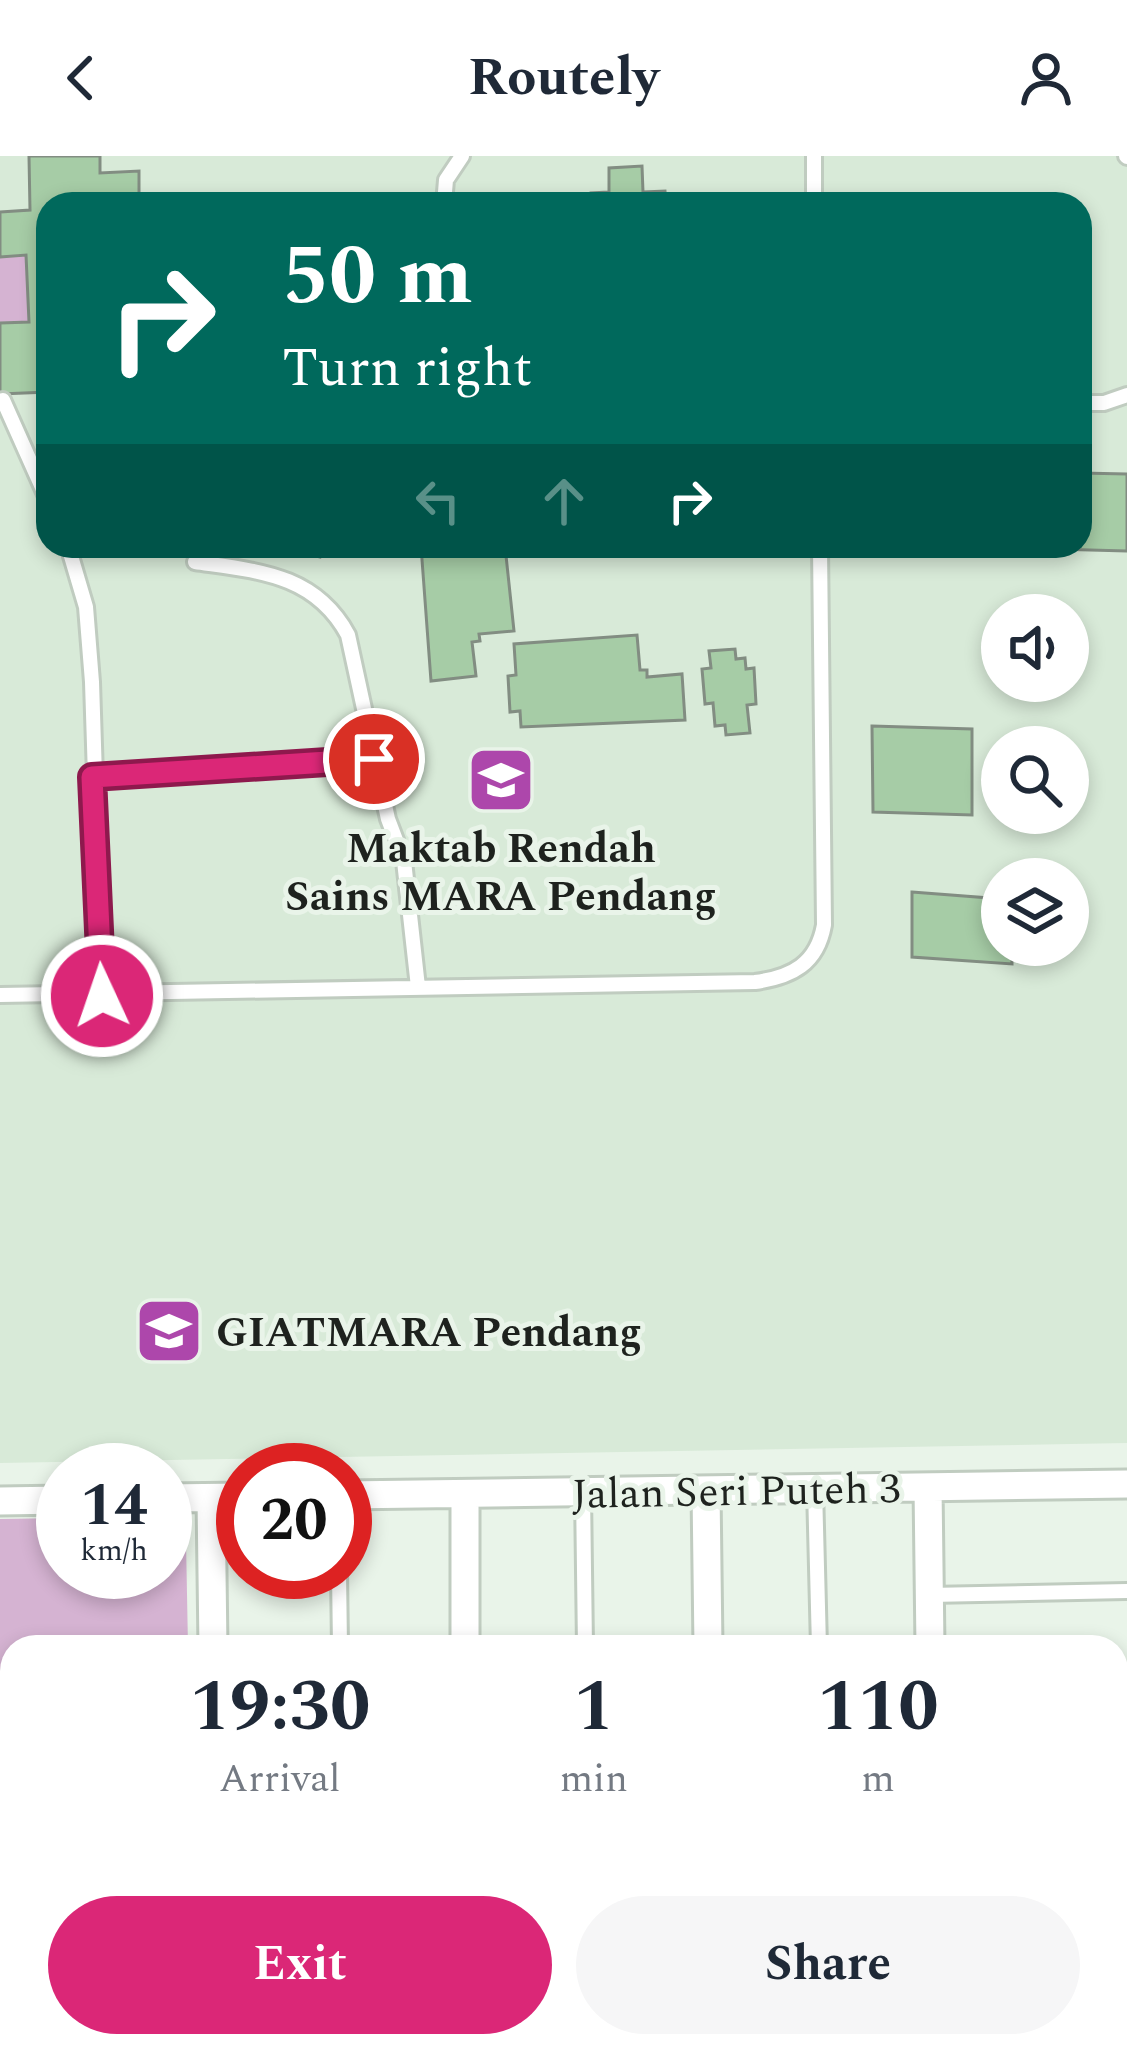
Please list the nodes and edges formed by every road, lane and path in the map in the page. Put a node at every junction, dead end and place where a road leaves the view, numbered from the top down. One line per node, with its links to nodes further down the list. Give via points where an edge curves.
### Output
1 (462, 156): 3 (lane)
2 (814, 156): 4 (lane)
3 (445, 192)
4 (814, 192)
5 (1127, 395): 7 (lane)
6 (3, 400): 8 (lane)
7 (1092, 404)
8 (36, 474)
9 (72, 558): 13 (lane, via 86,607)
10 (820, 558): 14 (lane, via 824,925 810,960 755,982)
11 (195, 562): 12 (lane, via 294,581 334,610 356,664)
12 (374, 759): 13 (lane); 14 (lane, via 404,861)
13 (92, 777): 16 (lane)
14 (418, 987): 16 (lane)
15 (0, 995): 16 (lane)
16 (102, 996)
17 (1127, 1484): 18 (street, Jalan Seri Puteh 3)
18 (928, 1487): 19 (street, Jalan Seri Puteh 3); 30 (street)
19 (815, 1488): 20 (street, Jalan Seri Puteh 3); 37 (lane)
20 (706, 1490): 21 (street, Jalan Seri Puteh 3); 36 (street)
21 (583, 1492): 22 (street, Jalan Seri Puteh 3); 35 (lane)
22 (465, 1494): 23 (street, Jalan Seri Puteh 3); 34 (street)
23 (372, 1495)
24 (192, 1498): 25 (street)
25 (211, 1498): 26 (street); 32 (street)
26 (216, 1498)
27 (36, 1500): 28 (street)
28 (0, 1501)
29 (1127, 1591): 30 (lane)
30 (929, 1595): 38 (street)
31 (339, 1599): 33 (lane)
32 (213, 1635)
33 (340, 1635)
34 (465, 1635)
35 (585, 1635)
36 (708, 1635)
37 (819, 1635)
38 (930, 1635)

